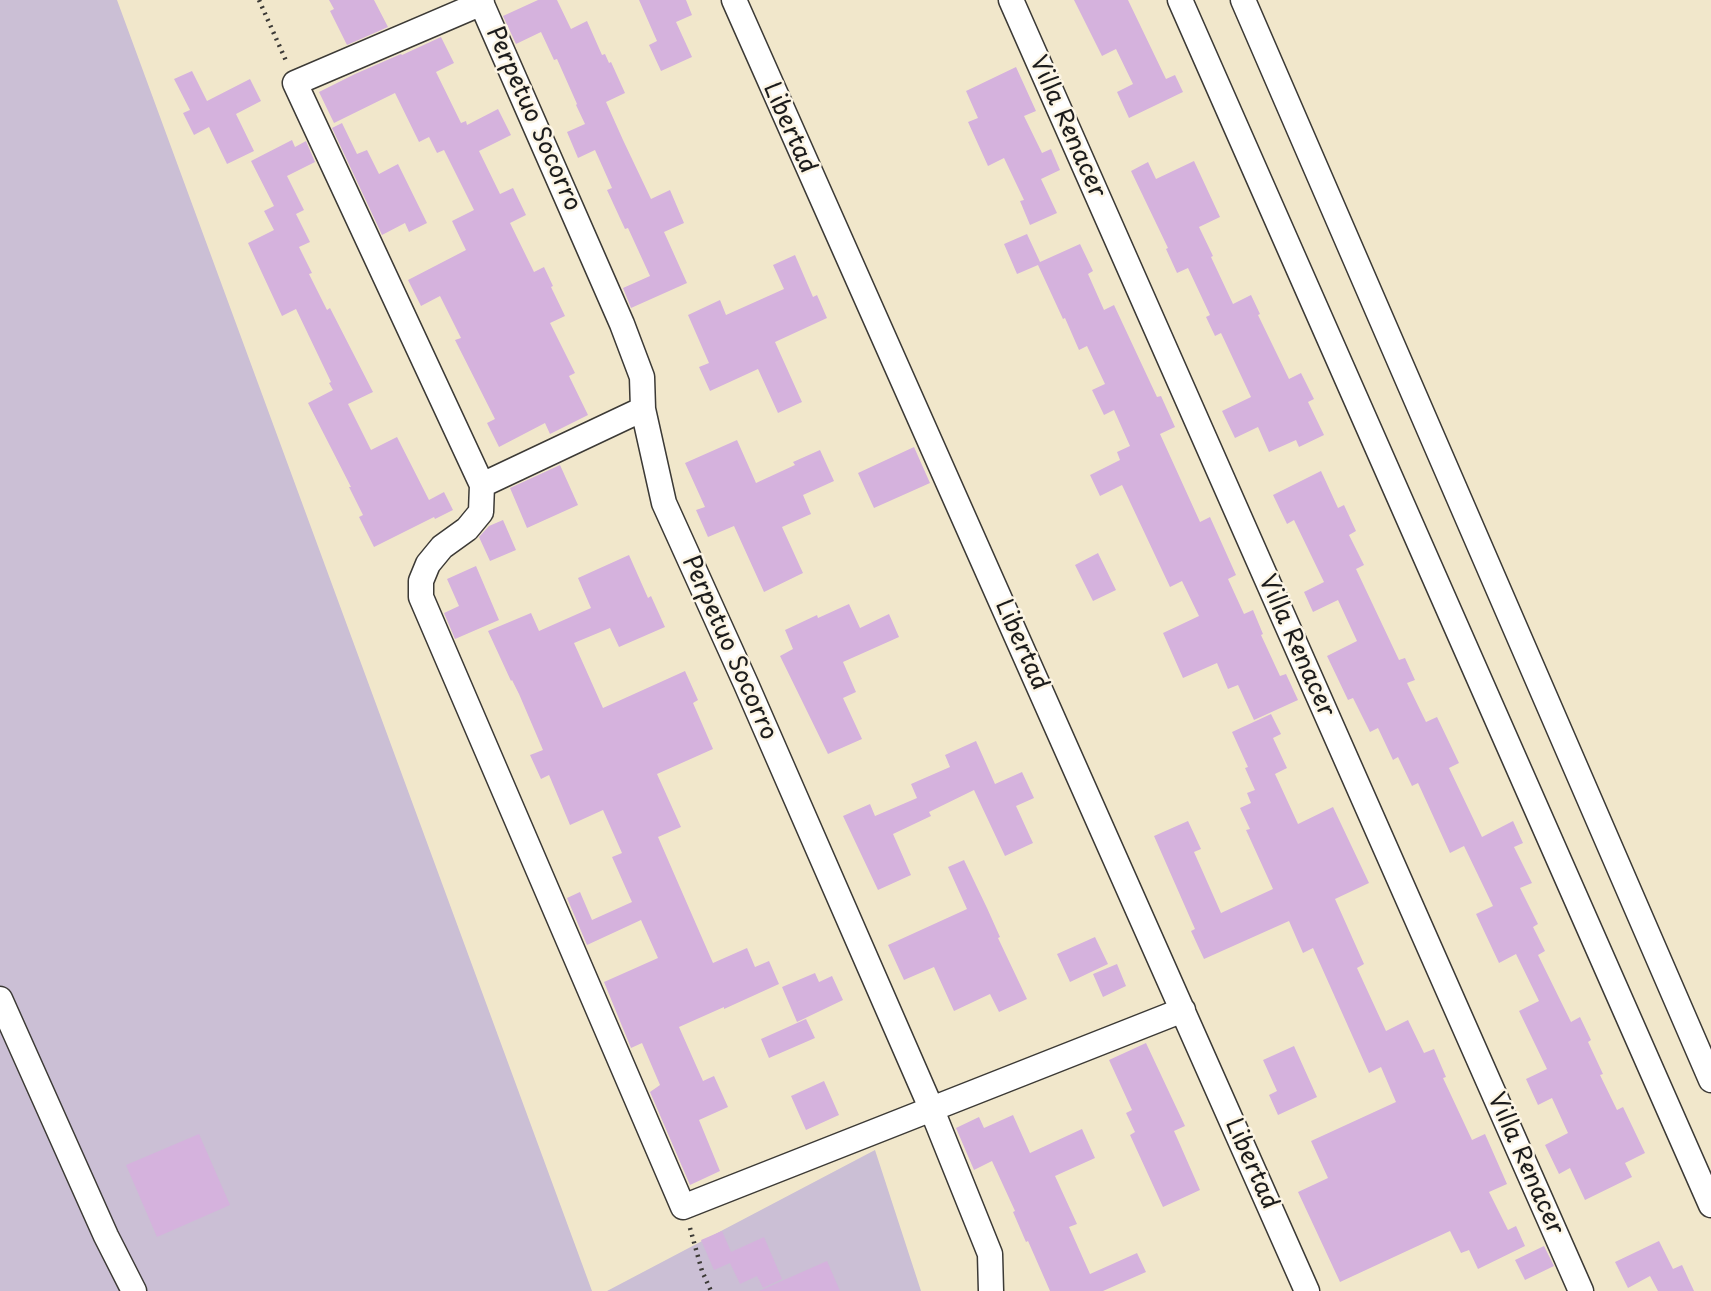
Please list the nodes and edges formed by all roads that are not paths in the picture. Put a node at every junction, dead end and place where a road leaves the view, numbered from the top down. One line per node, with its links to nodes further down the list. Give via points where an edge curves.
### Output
1 (734, 0): 9 (street, Libertad)
2 (1011, 0): 16 (street, Villa Renacer)
3 (1180, 0): 12 (street)
4 (1243, 0): 10 (street)
5 (481, 1): 6 (street, Perpetuo Socorro, via 622,324 642,377); 7 (street, via 295,83)
6 (643, 409): 7 (street); 11 (street, Perpetuo Socorro, via 664,503)
7 (482, 485): 11 (street, via 481,512 428,564 421,597 684,1207)
8 (0, 999): 13 (street)
9 (1183, 1010): 11 (street); 15 (street, Libertad)
10 (1711, 1080)
11 (932, 1110): 14 (street, Perpetuo Socorro, via 990,1254)
12 (1711, 1205)
13 (134, 1291)
14 (991, 1291)
15 (1307, 1291)
16 (1581, 1291)

